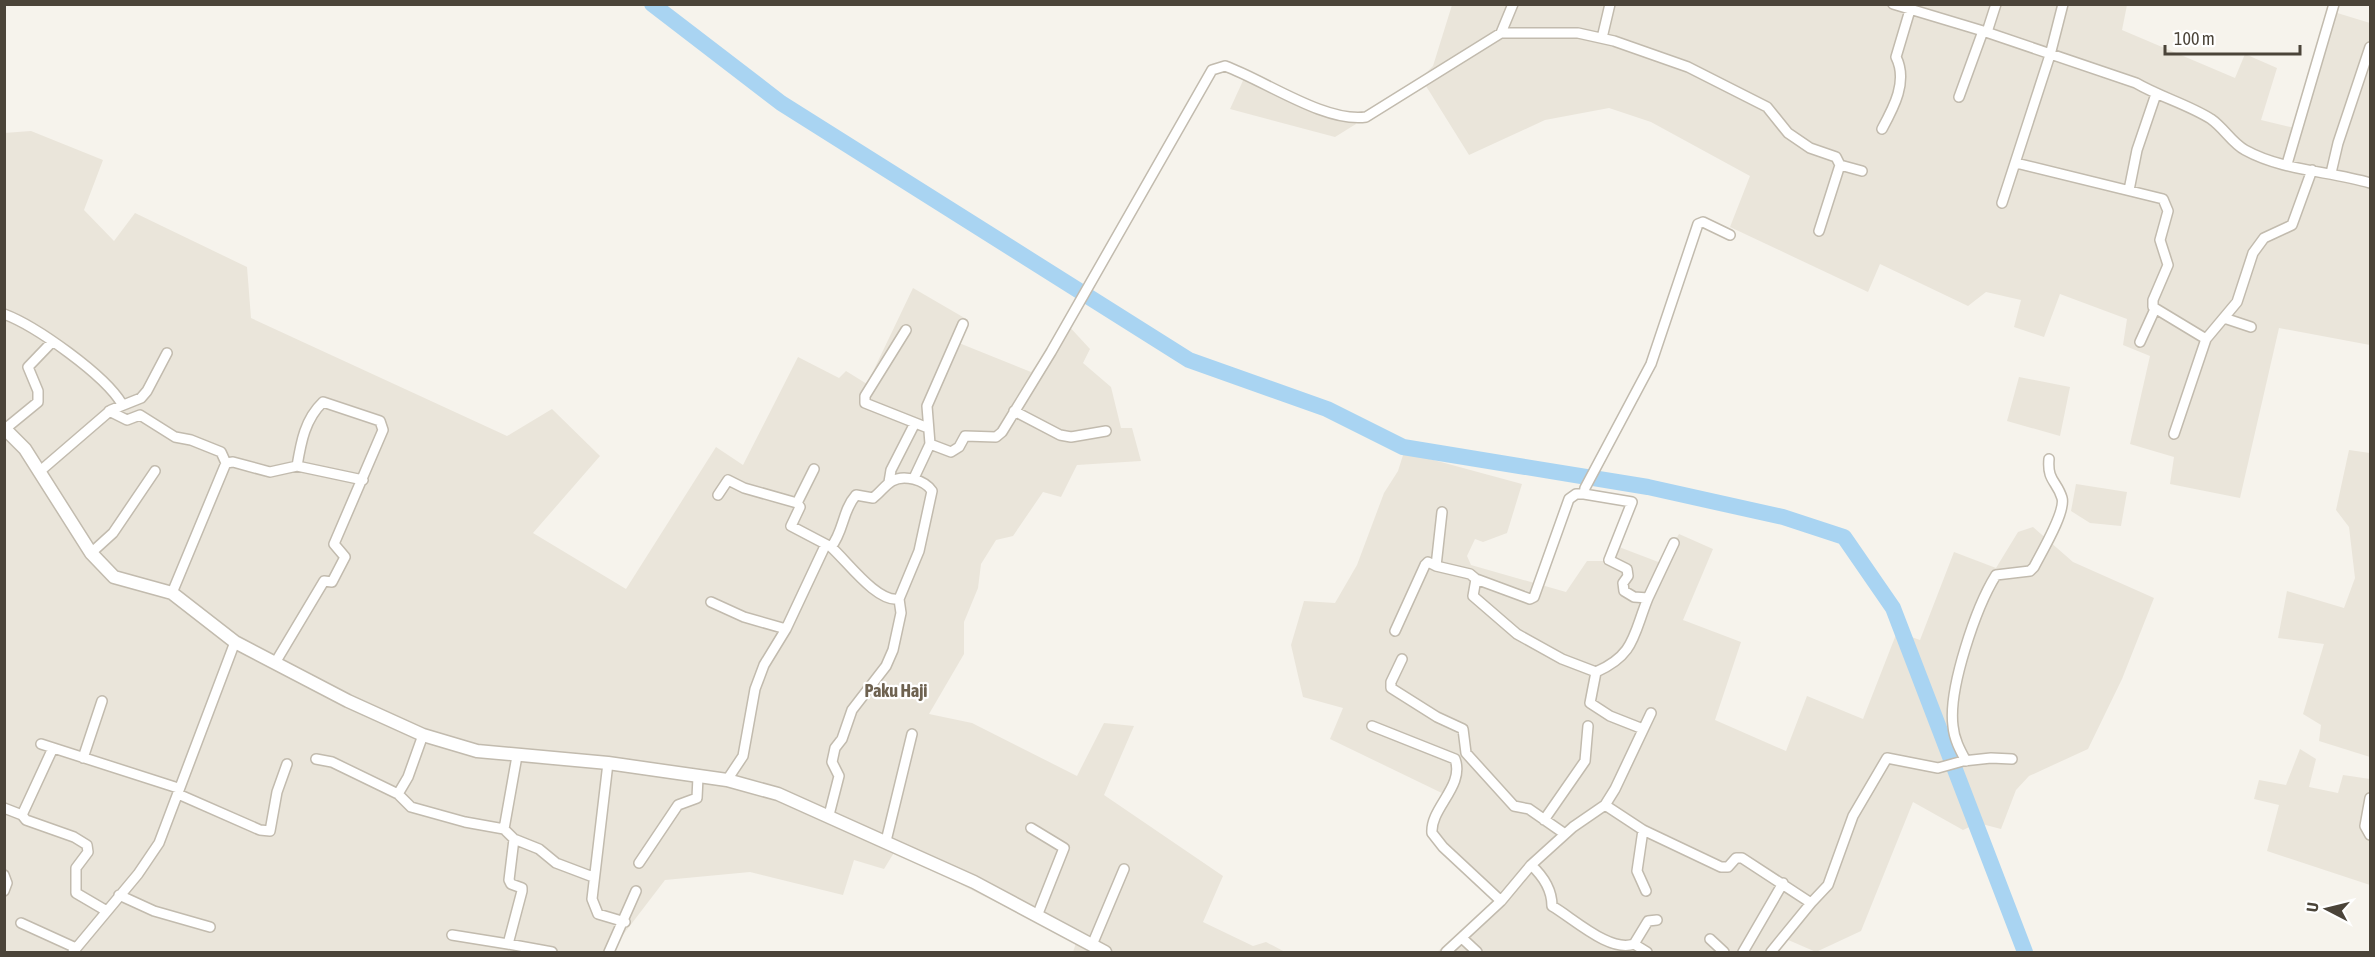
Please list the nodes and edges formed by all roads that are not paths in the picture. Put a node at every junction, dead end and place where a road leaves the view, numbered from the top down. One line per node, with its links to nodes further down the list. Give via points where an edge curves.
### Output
1 (1513, 4): 9 (street)
2 (1610, 4): 10 (street)
3 (1893, 4): 7 (street)
4 (1996, 4): 8 (street)
5 (2063, 4): 12 (street)
6 (2334, 4): 18 (street)
7 (1910, 10): 8 (street); 15 (street, via 1896,57 1902,77)
8 (1985, 32): 12 (street); 14 (street)
9 (1501, 33): 10 (street, via 1578,33); 39 (street, via 1360,118 1305,103 1233,68 1219,66 1206,76 1156,171)
10 (1602, 38): 17 (street, via 1688,67 1728,86 1767,107 1788,133 1810,148 1836,157)
11 (2370, 47): 21 (street)
12 (2050, 55): 13 (street, via 2136,83); 16 (street)
13 (2156, 94): 18 (street, via 2200,112 2244,150); 23 (street, via 2137,150)
14 (1959, 97)
15 (1882, 129)
16 (2016, 164): 23 (street); 24 (street)
17 (1840, 165): 20 (street); 25 (street)
18 (2287, 165): 19 (street)
19 (2312, 170): 21 (street); 29 (street, via 2292,225 2271,233 2260,243 2250,258 2238,300)
20 (1862, 171)
21 (2331, 173): 22 (street)
22 (2370, 183)
23 (2129, 190): 27 (street, via 2163,199 2168,211 2160,232 2168,265 2153,300)
24 (2002, 203)
25 (1820, 231)
26 (1730, 235): 55 (street, via 1703,222 1698,224 1652,364)
27 (2155, 309): 33 (street); 35 (street)
28 (4, 314): 34 (street)
29 (2224, 318): 31 (street); 33 (street)
30 (963, 324): 41 (street, via 927,406)
31 (2251, 327)
32 (906, 330): 40 (street, via 864,400 868,406)
33 (2206, 339): 44 (street)
34 (52, 342): 37 (street, via 95,374); 42 (street, via 28,367 38,391 38,402)
35 (2140, 342)
36 (167, 353): 37 (street, via 147,392)
37 (122, 404): 38 (street)
38 (109, 411): 47 (street, via 124,420 140,415 177,439 191,440 221,452); 51 (street)
39 (1014, 411): 43 (street, via 1060,435 1071,437); 45 (street, via 998,437 965,436 951,452)
40 (915, 423): 41 (street); 54 (street, via 891,470)
41 (928, 428): 45 (street)
42 (5, 429): 51 (street, via 25,449)
43 (1106, 430)
44 (2174, 434)
45 (930, 444): 52 (street)
46 (2049, 459): 88 (street, via 2050,480 2062,496 2061,512 2030,571 1996,575 1971,629 1953,701 1954,734)
47 (226, 463): 48 (street, via 270,472); 64 (street)
48 (297, 466): 53 (street); 53 (street, via 301,441 311,418 323,402 330,402 383,424)
49 (814, 469): 57 (street)
50 (154, 471): 61 (street, via 113,533)
51 (39, 472): 61 (street)
52 (914, 478): 54 (street); 66 (street, via 932,493 919,551)
53 (363, 480): 72 (street, via 334,544 345,557 332,582 324,581)
54 (889, 482): 60 (street, via 873,498 858,494 853,498 839,538)
55 (1584, 491): 63 (street, via 1569,499 1534,597 1530,599); 65 (street, via 1632,502 1609,560 1627,569 1624,591)
56 (718, 495): 57 (street, via 728,480)
57 (797, 503): 60 (street, via 800,507 791,526)
58 (1442, 512): 62 (street)
59 (1674, 543): 65 (street)
60 (828, 546): 66 (street, via 888,599); 68 (street)
61 (91, 554): 64 (street, via 114,577)
62 (1436, 566): 63 (street); 69 (street, via 1430,562 1425,565)
63 (1476, 579): 73 (street, via 1473,596 1507,627 1562,659)
64 (172, 593): 70 (street)
65 (1648, 598): 73 (street, via 1627,652)
66 (899, 599): 100 (street, via 901,613 893,650 852,710 842,739 835,747 832,762 839,776)
67 (711, 602): 68 (street)
68 (786, 629): 93 (street, via 764,665 755,689 743,756)
69 (1395, 631)
70 (235, 642): 72 (street); 94 (street)
71 (1402, 659): 83 (street, via 1391,688 1463,729)
72 (275, 663): 80 (street)
73 (1596, 672): 78 (street, via 1592,705)
74 (102, 701): 85 (street)
75 (1651, 713): 78 (street)
76 (1372, 726): 91 (street, via 1453,759)
77 (1588, 726): 101 (street, via 1585,761)
78 (1643, 729): 97 (street)
79 (912, 734): 108 (street)
80 (423, 735): 84 (street, via 477,751); 95 (street)
81 (41, 744): 82 (street)
82 (52, 748): 85 (street); 99 (street)
83 (1466, 753): 91 (street); 101 (street, via 1514,806 1529,809)
84 (517, 756): 89 (street); 103 (street)
85 (83, 758): 94 (street)
86 (316, 759): 95 (street, via 332,762)
87 (2012, 759): 88 (street)
88 (1964, 761): 120 (street, via 1938,768 1887,758 1854,816 1828,885)
89 (608, 763): 92 (street); 113 (street)
90 (287, 764): 94 (street, via 270,831 260,830)
91 (1457, 767): 119 (street, via 1432,833)
92 (698, 777): 93 (street); 109 (street, via 697,798 678,805)
93 (727, 780): 100 (street, via 778,794)
94 (178, 791): 118 (street, via 159,843)
95 (398, 794): 103 (street, via 411,807)
96 (2370, 798): 106 (street, via 2365,826)
97 (1605, 805): 104 (street); 105 (street)
98 (4, 808): 99 (street)
99 (22, 815): 121 (street, via 87,844 88,852 76,868 76,893)
100 (829, 815): 108 (street)
101 (1544, 819): 105 (street)
102 (1031, 828): 122 (street, via 1064,848)
103 (504, 829): 107 (street)
104 (1643, 830): 114 (street, via 1721,867 1742,858); 117 (street, via 1637,872)
105 (1565, 834): 110 (street)
106 (2370, 834)
107 (514, 839): 113 (street, via 539,849 556,863); 130 (street, via 509,880 522,891)
108 (886, 841): 122 (street)
109 (639, 863)
110 (1531, 866): 119 (street); 133 (street, via 1549,888 1552,906)
111 (1124, 869): 132 (street)
112 (4, 875): 115 (street)
113 (593, 877): 124 (street, via 592,899 598,914)
114 (1783, 883): 120 (street); 142 (street)
115 (4, 891)
116 (636, 891): 124 (street)
117 (1646, 891)
118 (119, 895): 121 (street); 126 (street, via 154,911)
119 (1501, 901): 128 (street)
120 (1811, 903): 143 (street)
121 (105, 910): 134 (street)
122 (1037, 916): 132 (street)
123 (1657, 920): 131 (street, via 1648,921)
124 (625, 922): 136 (street)
125 (21, 923): 134 (street)
126 (210, 927)
127 (452, 935): 130 (street)
128 (1462, 938): 138 (street); 139 (street)
129 (1710, 939): 141 (street)
130 (508, 944): 135 (street)
131 (1634, 944): 133 (street); 140 (street)
132 (1092, 945): 137 (street)
133 (1613, 949)
134 (74, 950)
135 (552, 952)
136 (609, 952)
137 (1105, 952)
138 (1446, 952)
139 (1477, 952)
140 (1647, 952)
141 (1724, 952)
142 (1743, 952)
143 (1772, 952)

